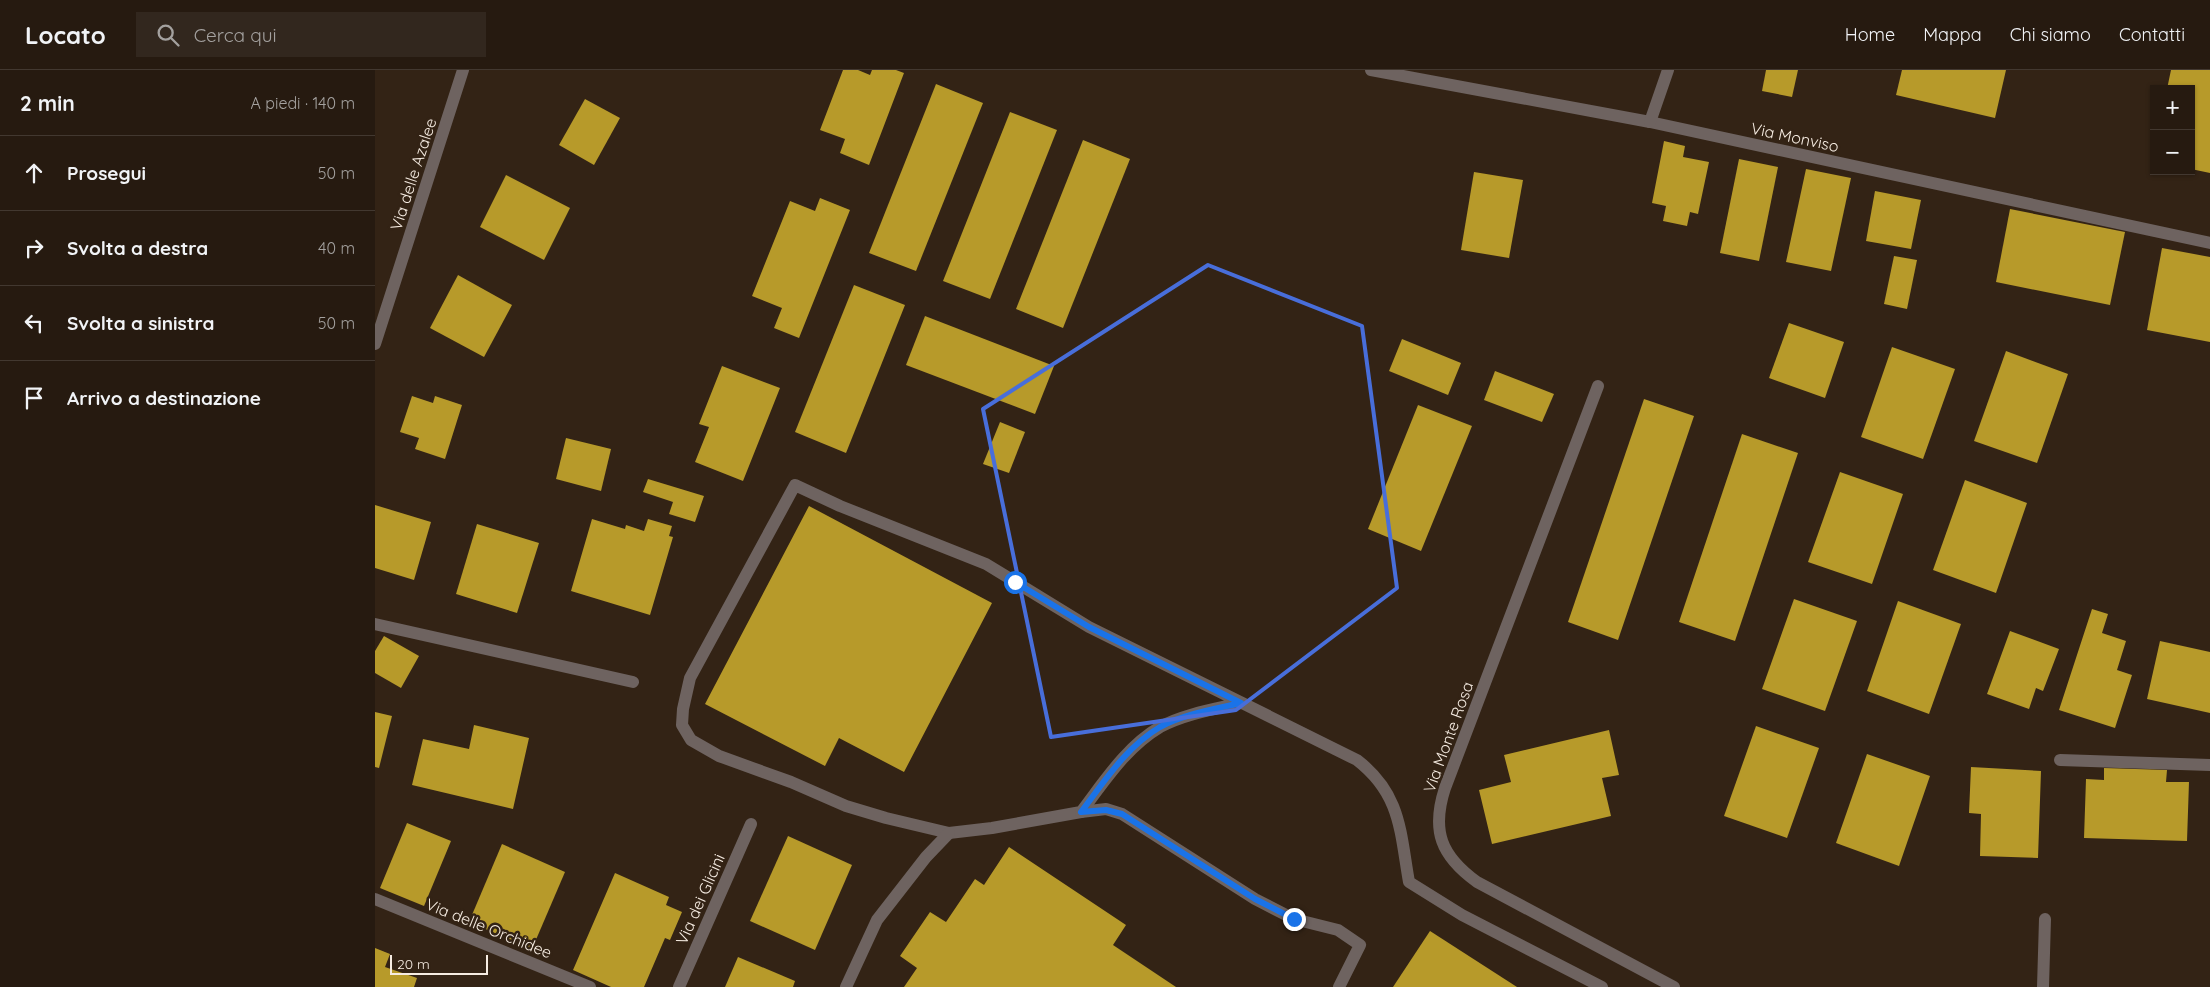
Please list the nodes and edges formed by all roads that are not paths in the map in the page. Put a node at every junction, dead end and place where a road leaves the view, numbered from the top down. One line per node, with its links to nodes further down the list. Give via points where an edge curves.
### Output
1 (463, 70): 6 (street, Via delle Azalee)
2 (1371, 70): 4 (street, Via Monviso)
3 (1668, 70): 4 (street)
4 (1650, 122): 5 (street, Via Monviso)
5 (2210, 243)
6 (375, 344)
7 (1598, 386): 23 (street, Via Monte Rosa, via 1445,788 1439,817 1440,835 1453,862 1477,882)
8 (375, 624): 9 (street)
9 (633, 682)
10 (1241, 703): 13 (street, via 1160,727 1138,743 1116,766); 15 (street, via 1089,627 986,564 795,485 690,678 682,725 691,740 719,756 846,806); 22 (street, via 1343,752 1373,772 1390,796 1409,882 1463,915)
11 (2060, 760): 12 (street)
12 (2210, 765)
13 (1081, 812): 15 (street); 21 (street, via 1106,810 1122,814 1255,899 1294,919 1338,930 1360,945)
14 (751, 824): 19 (street, Via dei Glicini)
15 (949, 833): 20 (street, via 877,920)
16 (375, 900): 18 (street, Via delle Orchidee)
17 (2045, 919): 24 (street)
18 (590, 987)
19 (679, 987)
20 (846, 987)
21 (1339, 987)
22 (1602, 987)
23 (1673, 987)
24 (2043, 987)

